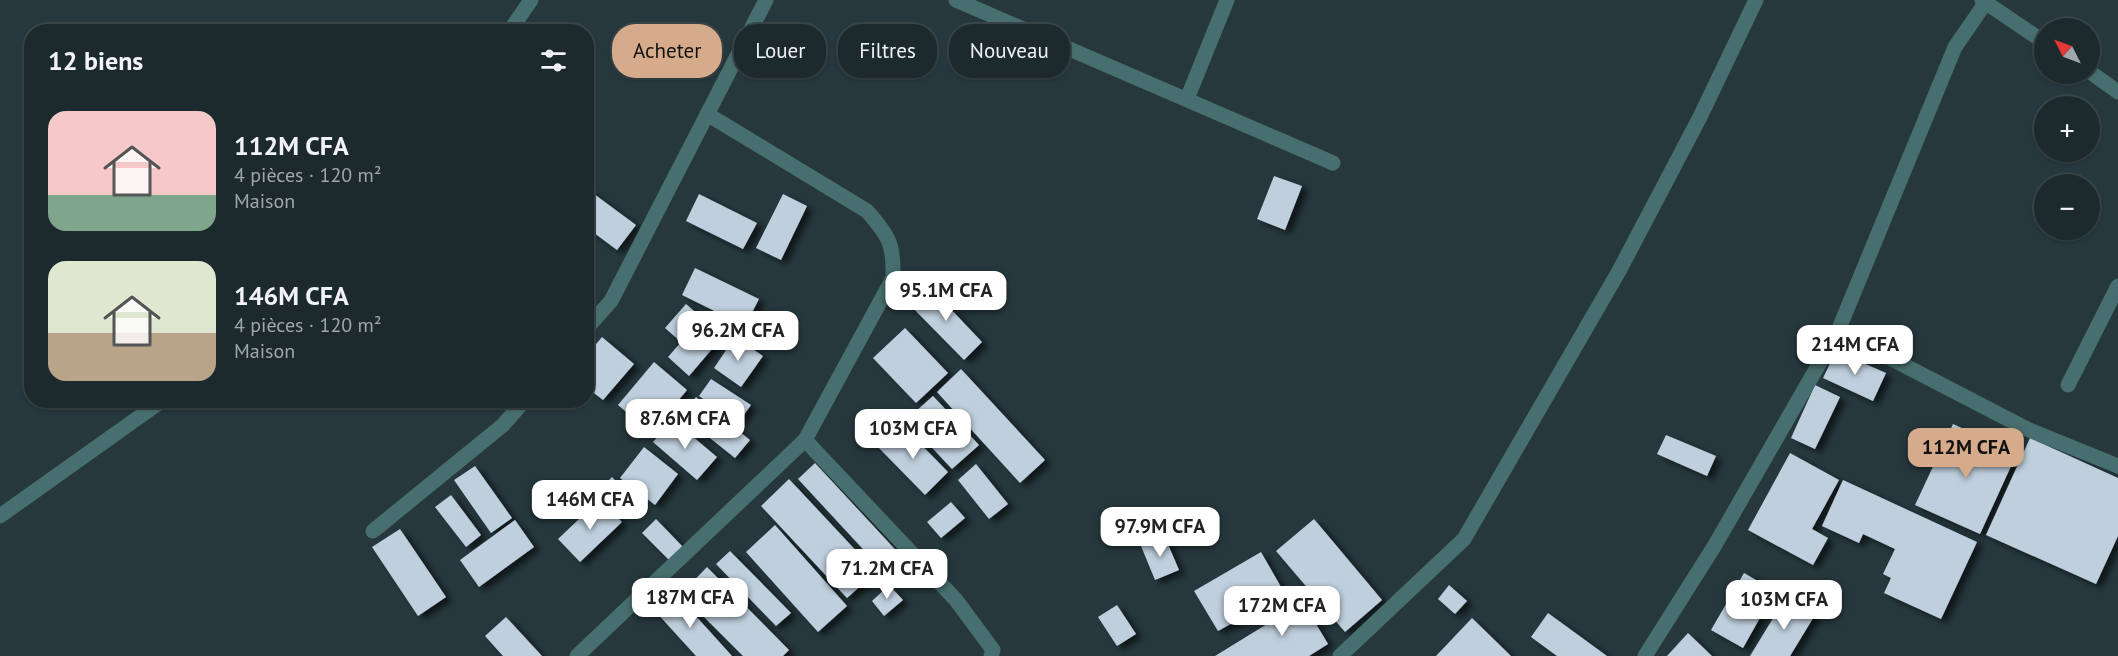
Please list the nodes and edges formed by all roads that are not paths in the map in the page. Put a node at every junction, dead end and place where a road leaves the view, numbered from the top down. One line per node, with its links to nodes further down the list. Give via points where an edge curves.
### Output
1 (531, 0): 7 (street)
2 (766, 0): 12 (street)
3 (956, 0): 11 (street)
4 (1227, 0): 11 (street)
5 (1756, 0): 26 (street, via 1619,271 1464,539)
6 (1984, 1): 8 (street); 16 (street, via 1955,47)
7 (514, 24)
8 (2034, 35)
9 (2100, 79): 10 (street)
10 (2118, 92)
11 (1187, 99): 13 (street)
12 (707, 114): 15 (street, via 611,301); 20 (street, via 867,211 894,251 893,278)
13 (1333, 163)
14 (2118, 286): 17 (street)
15 (594, 320)
16 (1838, 331): 21 (street, via 2027,429); 27 (street, via 1715,545)
17 (2068, 385)
18 (152, 408): 22 (street)
19 (519, 408): 23 (street, via 504,426)
20 (805, 440): 24 (street); 25 (street, via 956,600 979,627 993,650)
21 (2118, 466)
22 (0, 516)
23 (373, 531)
24 (577, 656)
25 (991, 656)
26 (1340, 656)
27 (1645, 656)

